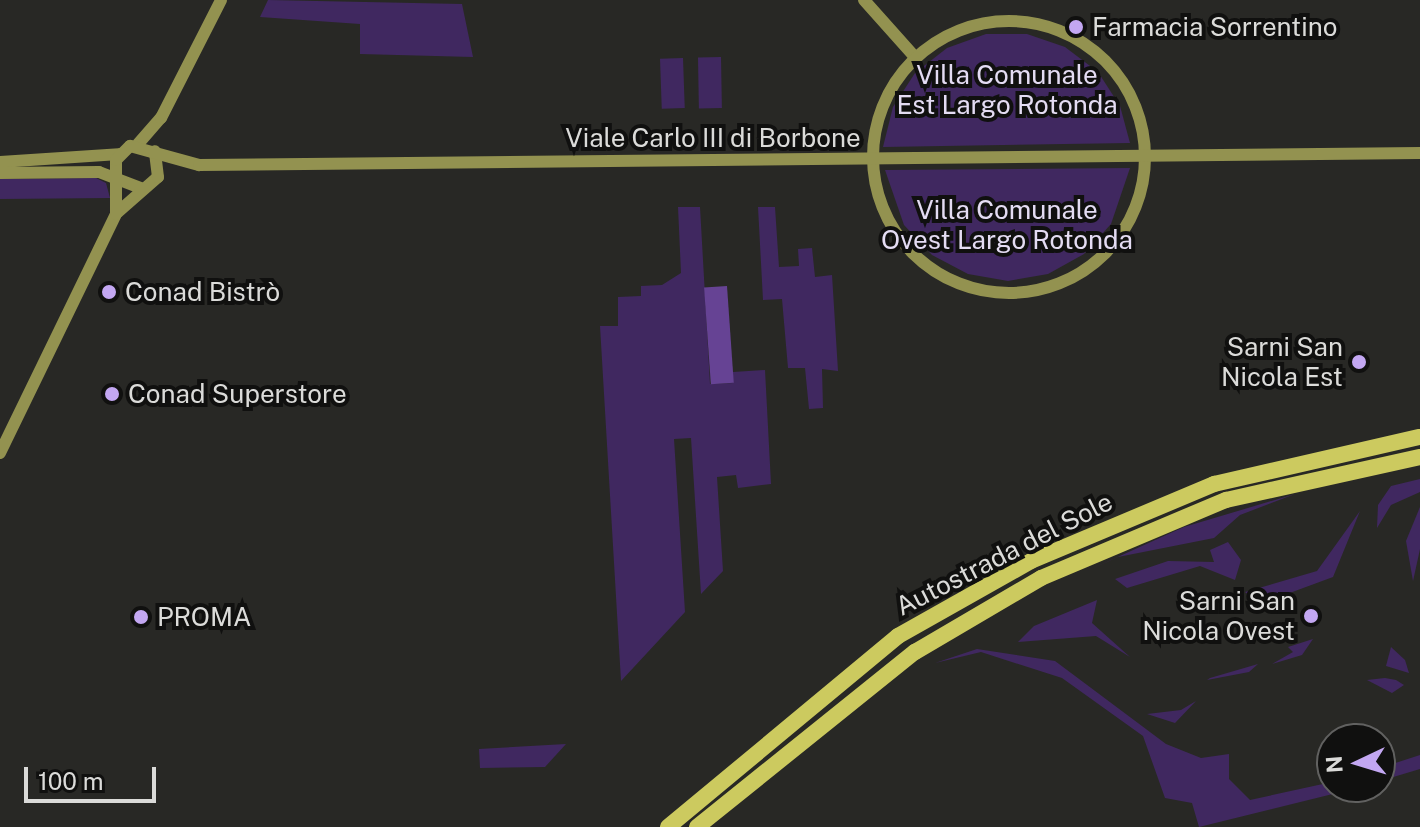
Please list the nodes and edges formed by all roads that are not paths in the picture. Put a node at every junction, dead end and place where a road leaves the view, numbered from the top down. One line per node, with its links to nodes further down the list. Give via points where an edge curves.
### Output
1 (221, 0): 4 (main road)
2 (864, 0): 3 (main road)
3 (915, 57): 9 (main road, via 940,38 991,21 1060,30 1099,54 1124,84); 10 (main road, via 888,93)
4 (161, 118): 5 (main road); 8 (main road)
5 (138, 144): 7 (main road); 8 (main road, Viale Carlo III di Borbone)
6 (1420, 153): 9 (main road, Viale Carlo III di Borbone)
7 (119, 154): 11 (main road); 15 (main road)
8 (156, 154): 12 (main road, Viale Carlo III di Borbone); 14 (main road)
9 (1145, 156): 10 (main road, Viale Carlo III di Borbone); 10 (main road, via 1132,213 1097,260 1048,288 1010,293 971,288 919,260 888,220)
10 (872, 159): 12 (main road, Viale Carlo III di Borbone)
11 (0, 162)
12 (199, 165): 14 (main road, Viale Carlo III di Borbone)
13 (0, 173): 15 (main road, via 99,172)
14 (158, 177): 16 (main road, Viale Carlo III di Borbone)
15 (119, 179): 16 (main road); 17 (main road)
16 (143, 189): 17 (main road, Viale Carlo III di Borbone)
17 (116, 214): 19 (main road)
18 (1420, 437): 21 (highway, Autostrada del Sole, via 1214,484 1031,561 898,636)
19 (0, 453)
20 (1420, 457): 22 (highway, Autostrada del Sole, via 1226,500 1041,578 915,652)
21 (668, 827)
22 (697, 827)

